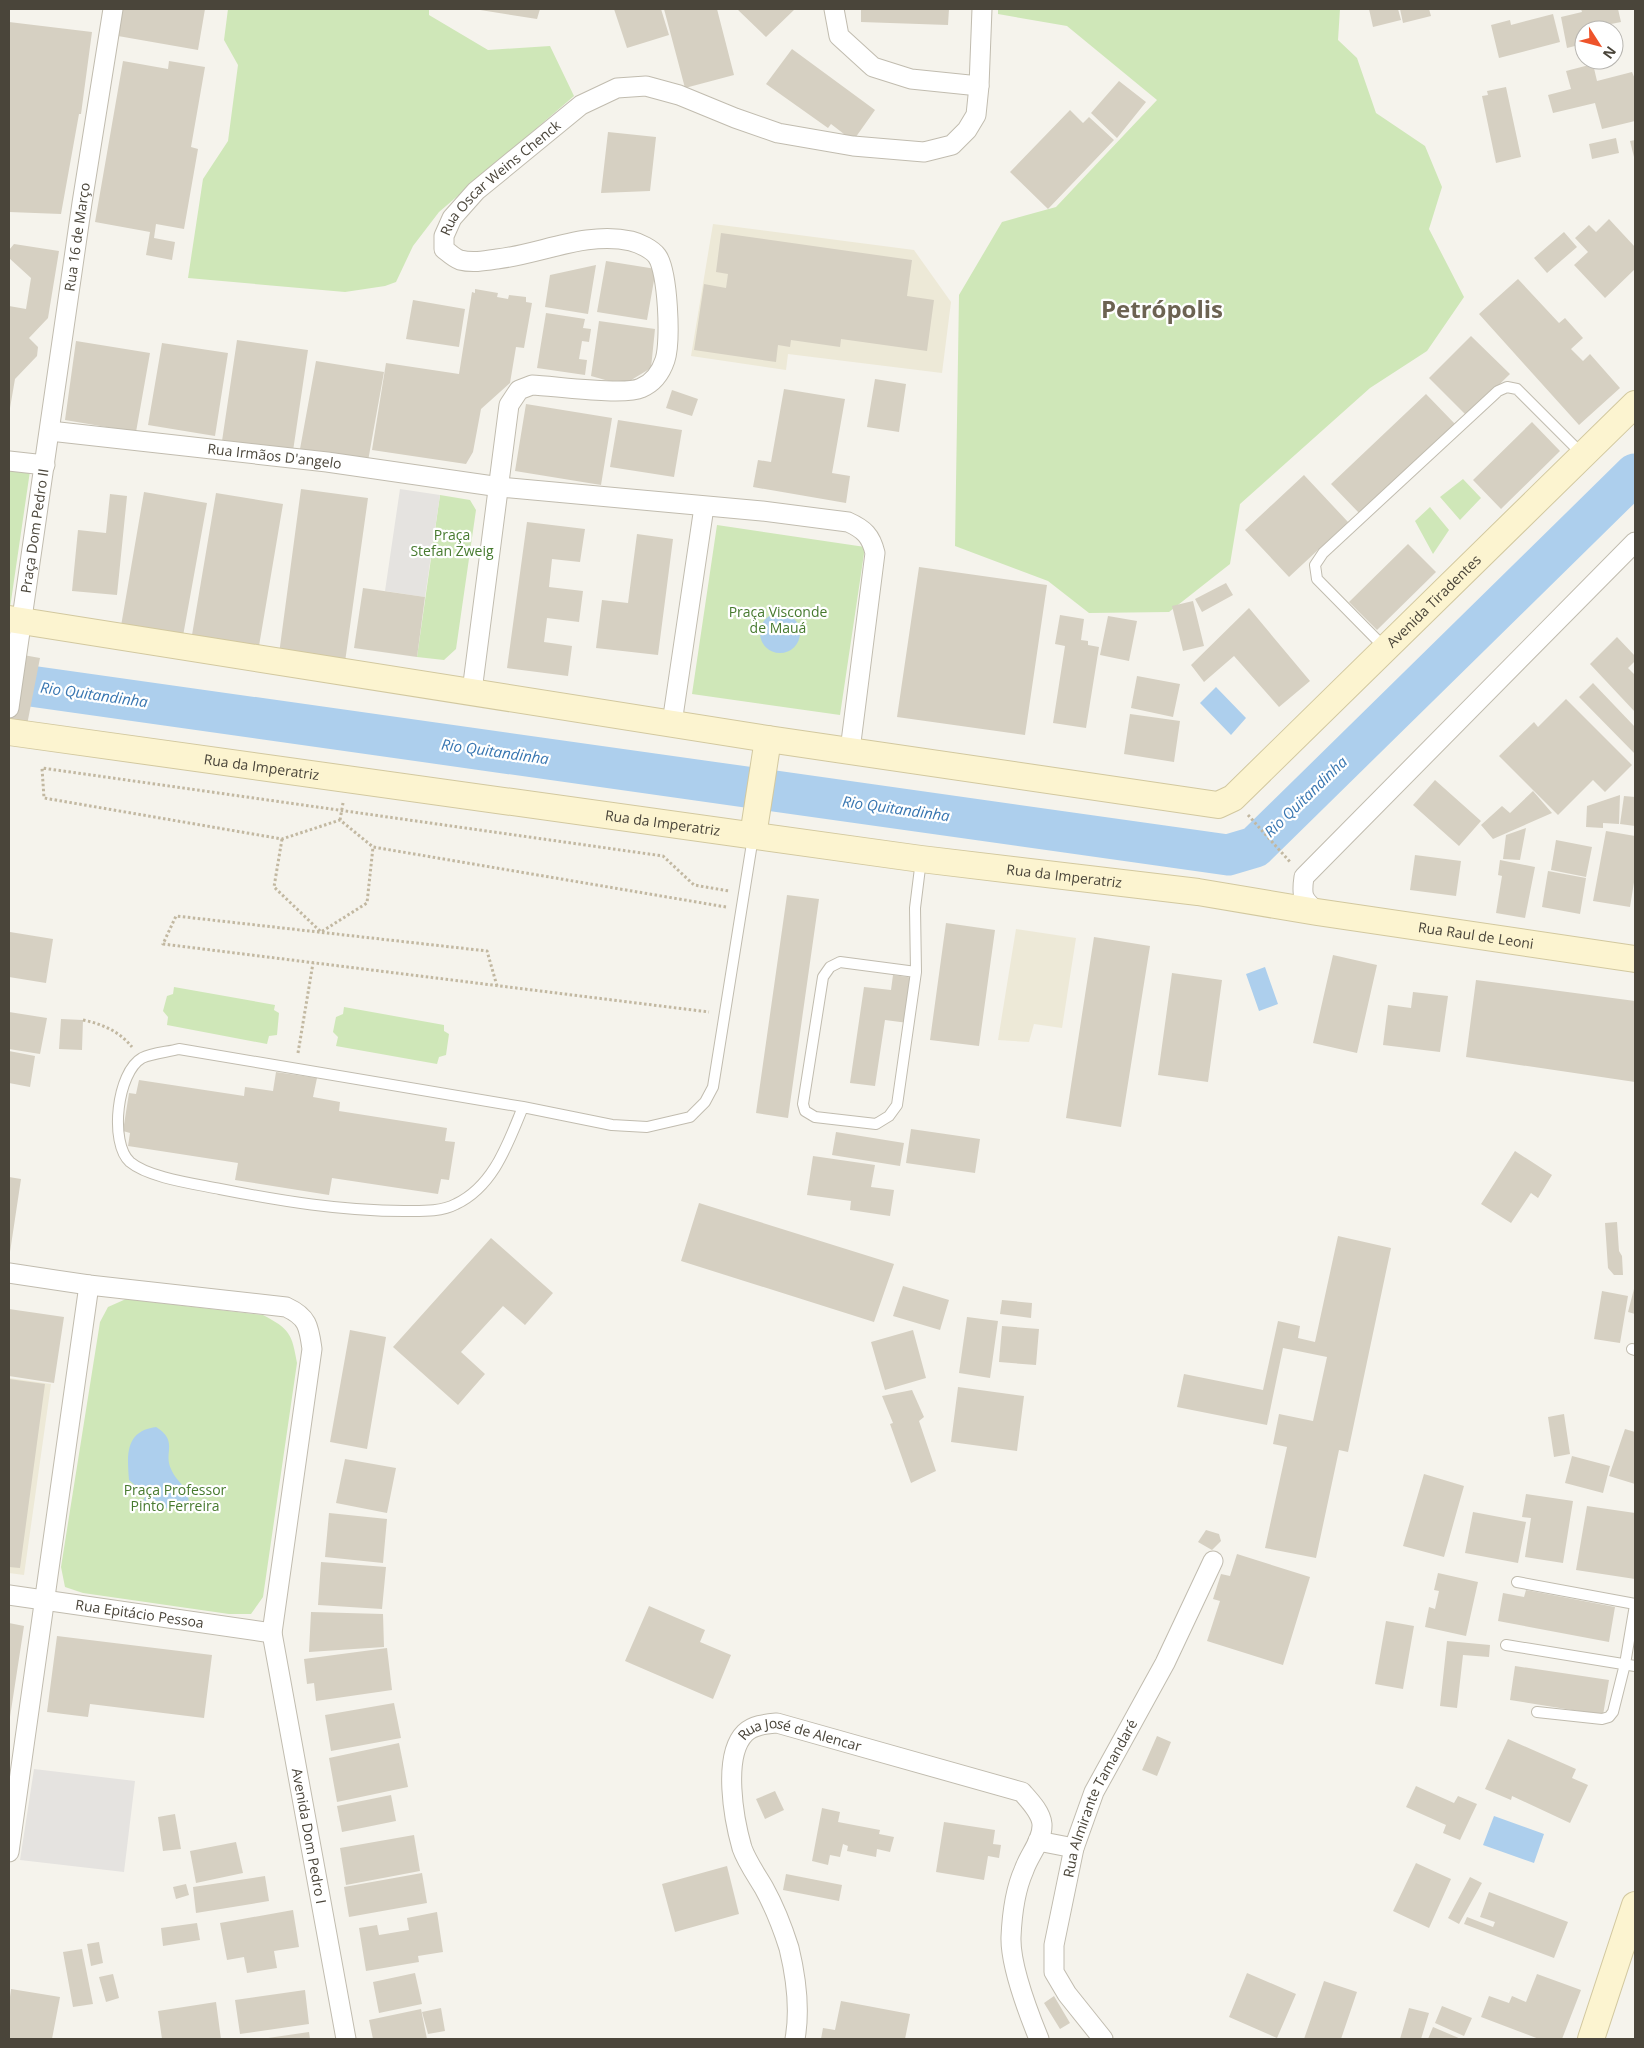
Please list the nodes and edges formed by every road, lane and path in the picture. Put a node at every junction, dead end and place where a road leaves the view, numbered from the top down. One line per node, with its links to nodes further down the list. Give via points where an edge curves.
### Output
1 (113, 9): 6 (street, Rua 16 de Março)
2 (834, 9): 4 (street, via 839,36 872,67 910,78)
3 (982, 9): 4 (street)
4 (979, 86): 10 (street, Rua Oscar Weins Chenck, via 976,115 967,130 952,145 924,152 853,146 778,133 679,95 646,86 617,88 581,105 525,150 476,192 452,218 444,236 444,249 458,260 476,262 510,258 564,244 607,239 632,242 649,249 664,271 668,324 666,358 650,383 640,389 624,392 532,385 520,390 509,405)
5 (1635, 404): 7 (main road, Avenida Tiradentes)
6 (50, 431): 9 (street, Rua 16 de Março); 10 (street, Rua Irmãos D'angelo, via 327,462)
7 (1583, 455): 14 (main road, Avenida Tiradentes); 14 (lane, via 1517,389 1507,387 1498,391 1323,553 1315,565 1317,579)
8 (9, 461): 9 (street, Praça Dom Pedro II)
9 (45, 465): 13 (street, Praça Dom Pedro II)
10 (500, 487): 11 (street, Rua Irmãos D'angelo); 15 (street, Rua Oscar Weins Chenck)
11 (704, 507): 17 (street); 20 (street, via 848,522 868,534 876,554)
12 (1635, 542): 26 (street)
13 (15, 620): 15 (main road); 16 (street, Praça Dom Pedro II)
14 (1386, 649): 21 (main road, Avenida Tiradentes)
15 (472, 691): 17 (main road)
16 (9, 708)
17 (672, 723): 19 (main road)
18 (9, 732): 22 (main road, Rua da Imperatriz)
19 (768, 739): 20 (main road); 22 (main road)
20 (850, 750): 21 (main road, via 1218,805)
21 (1233, 798): 26 (path)
22 (753, 836): 25 (main road, Rua da Imperatriz); 27 (lane)
23 (282, 839): 24 (path, via 340,820); 27 (path, via 44,798 42,768 663,856 694,886); 30 (path, via 274,887)
24 (373, 847): 28 (path); 30 (path, via 367,903)
25 (921, 859): 29 (main road, Rua da Imperatriz, via 1198,892); 33 (lane, via 915,908)
26 (1304, 877): 29 (street, via 1304,901)
27 (744, 893): 28 (lane)
28 (741, 910): 35 (lane)
29 (1317, 912): 31 (main road, Rua Raul de Leoni)
30 (321, 932): 32 (path, via 176,916 163,944); 34 (path, via 488,951)
31 (1635, 959)
32 (314, 963): 34 (path); 38 (path)
33 (916, 972): 33 (lane, via 840,962 830,967 823,977 803,1104 805,1111 815,1117 876,1124 889,1116 897,1105)
34 (497, 986): 35 (path)
35 (725, 1014): 39 (lane, via 713,1087 705,1102 690,1118 647,1127 612,1125)
36 (83, 1020): 37 (path, via 102,1024 126,1040)
37 (142, 1058): 38 (lane, via 179,1049); 39 (lane, via 127,1076 119,1103 118,1131 122,1148 130,1161 175,1180 291,1203 375,1211 432,1211 454,1206 471,1196 500,1162)
38 (295, 1069): 39 (lane)
39 (523, 1107)
40 (9, 1273): 41 (street)
41 (89, 1285): 45 (street); 47 (street, via 286,1307 298,1312 305,1320 312,1349)
42 (1213, 1560): 52 (street, Rua Almirante Tamandaré, via 1165,1663 1094,1792)
43 (1517, 1582): 46 (lane)
44 (9, 1594): 45 (street, Rua Epitácio Pessoa)
45 (44, 1600): 47 (street, Rua Epitácio Pessoa); 53 (street, via 21,1812)
46 (1635, 1604): 49 (lane)
47 (272, 1633): 55 (street, Avenida Dom Pedro I)
48 (1506, 1645): 49 (lane)
49 (1630, 1665): 50 (lane, via 1609,1717)
50 (1536, 1712)
51 (1038, 1841): 52 (street); 56 (street, Rua José de Alencar, via 1042,1823 1033,1804 1022,1792 777,1723 761,1725 745,1733 733,1763 732,1798 743,1849 767,1894 788,1948 796,1992 798,2026); 57 (street, Rua José de Alencar, via 1016,1892 1011,1938 1017,1975)
52 (1074, 1848): 58 (street, Rua Almirante Tamandaré, via 1054,1945 1054,1972)
53 (9, 1852)
54 (1635, 1905): 59 (main road)
55 (346, 2039)
56 (795, 2039)
57 (1039, 2039)
58 (1103, 2039)
59 (1592, 2039)

